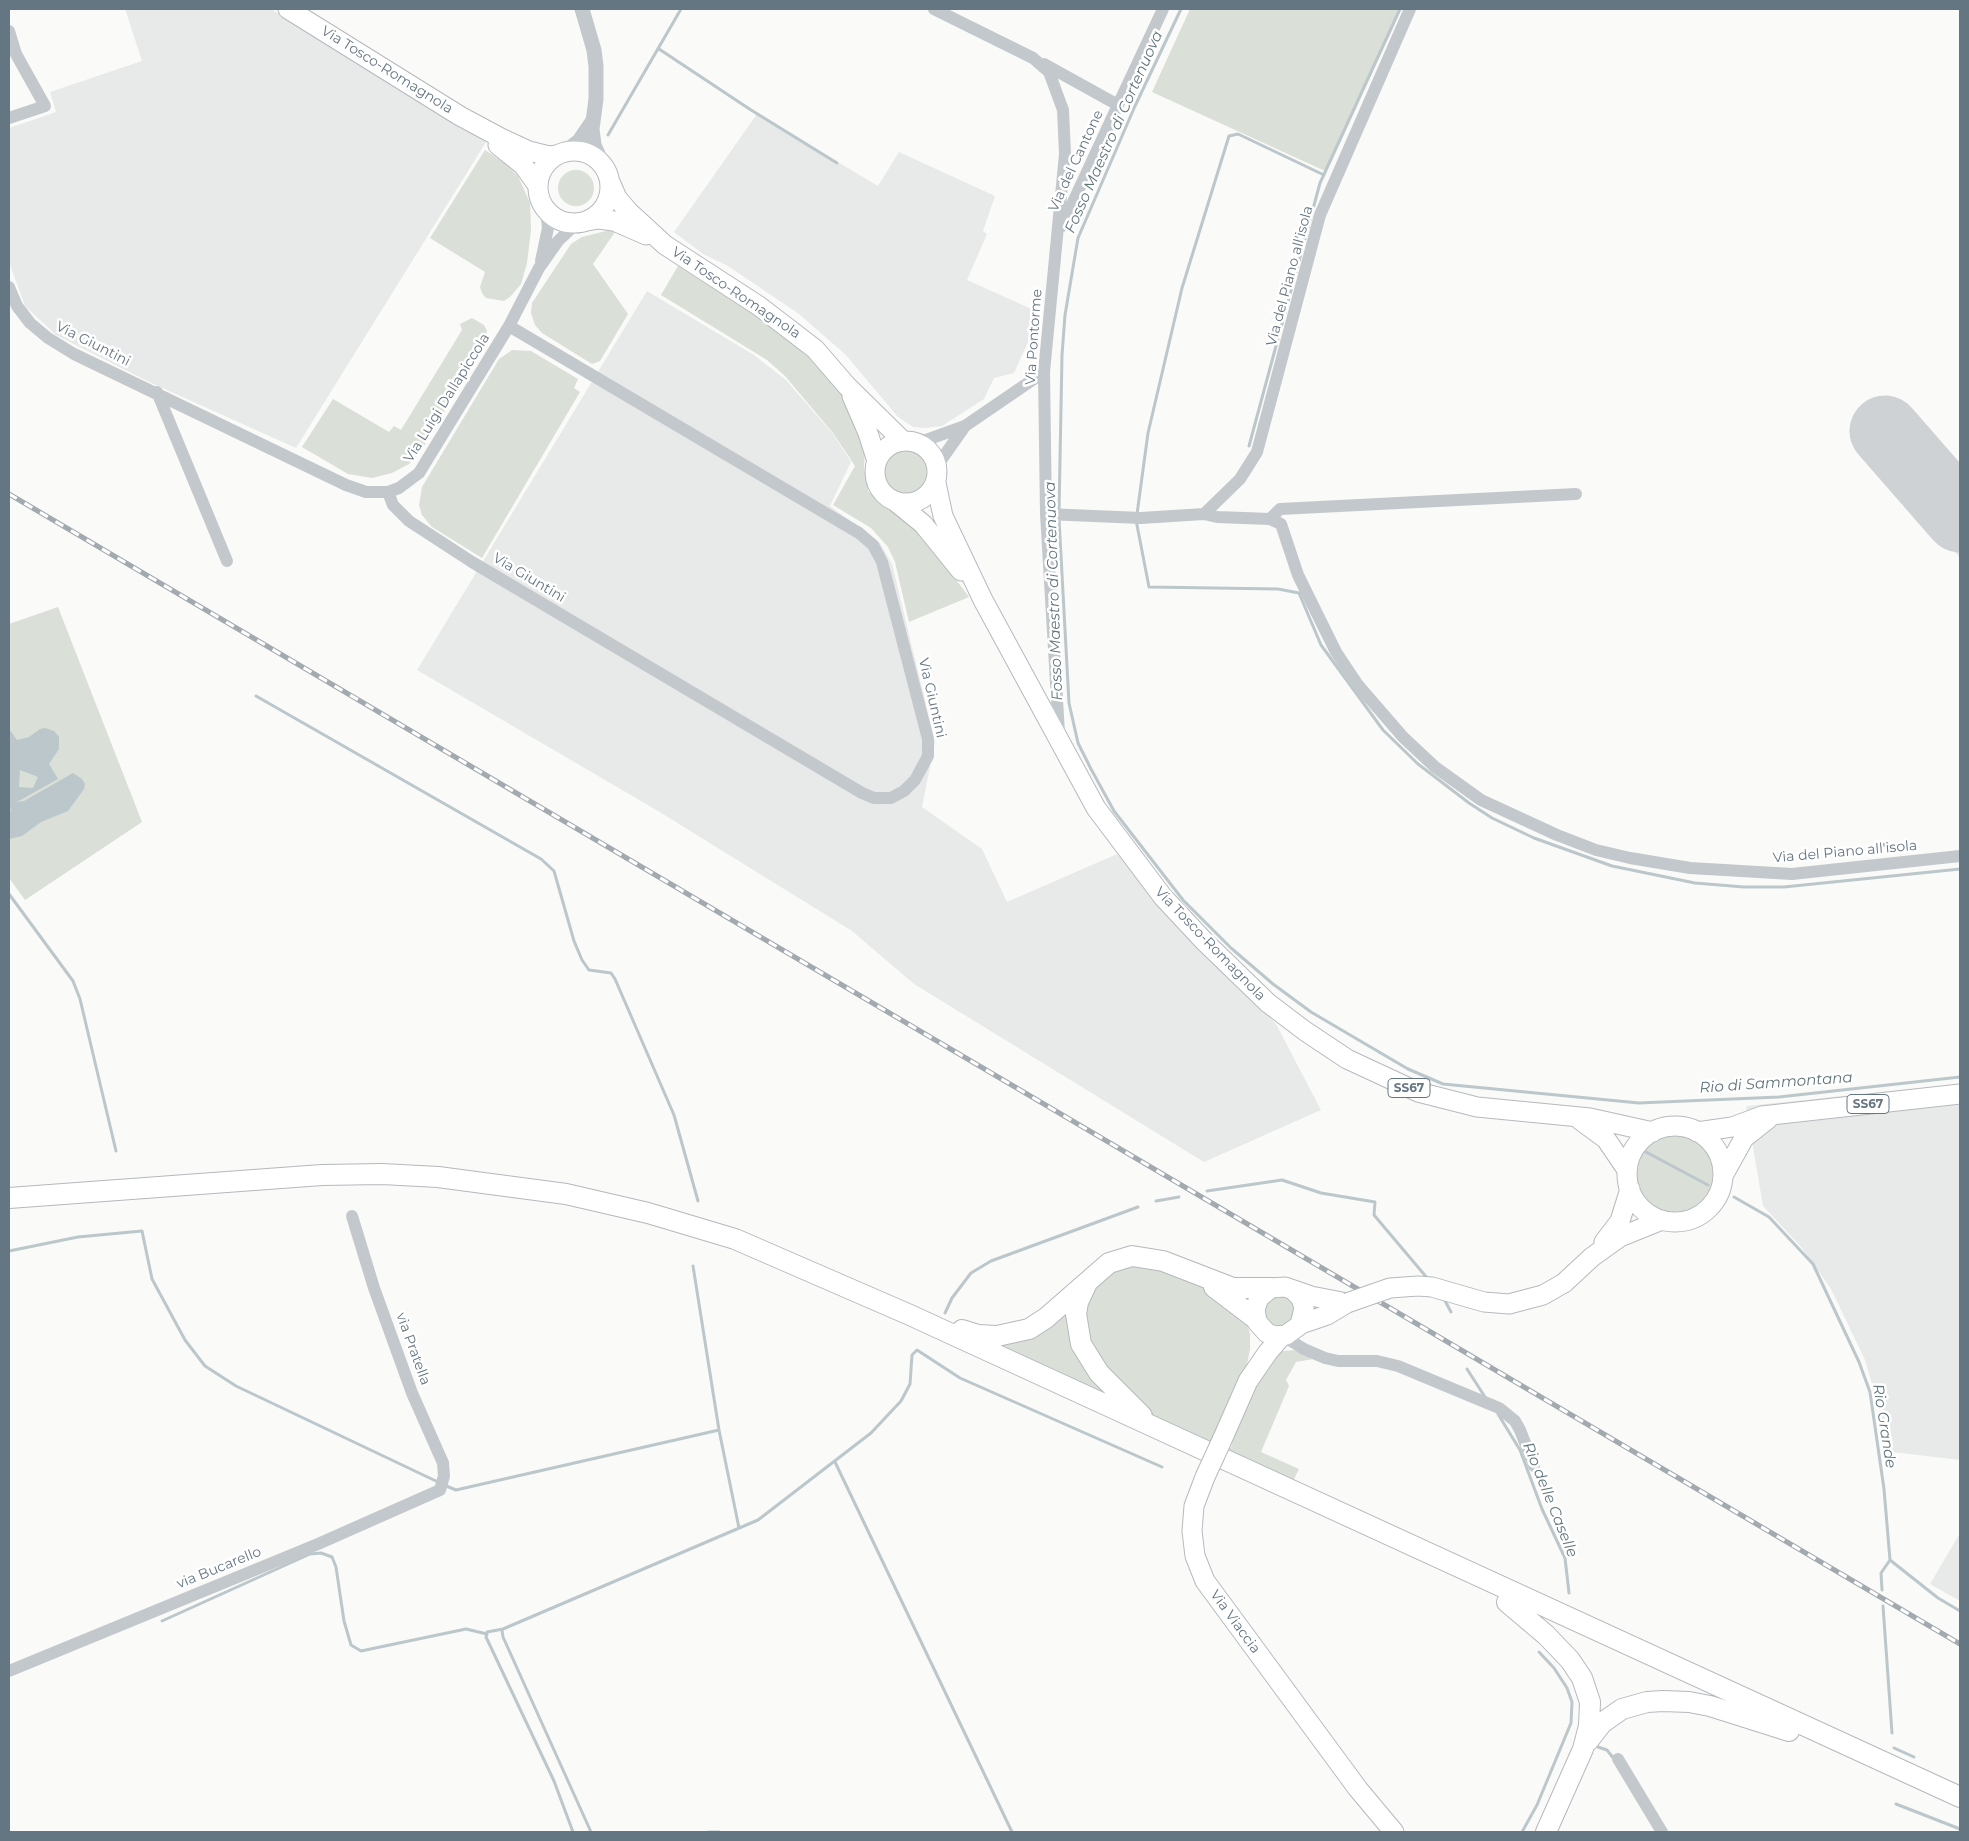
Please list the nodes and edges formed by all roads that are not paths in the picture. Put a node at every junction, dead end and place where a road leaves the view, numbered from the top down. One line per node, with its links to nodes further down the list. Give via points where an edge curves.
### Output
1 (288, 9): 9 (main road, Via Tosco-Romagnola)
2 (582, 9): 11 (street, via 596,66)
3 (934, 9): 7 (street, Via Pontorme)
4 (1163, 9): 8 (street)
5 (1410, 9): 33 (street, Via del Piano all'isola, via 1320,215 1257,452 1240,479)
6 (9, 31): 10 (street, via 16,54 45,106)
7 (1034, 58): 8 (street, Via del Cantone); 18 (street, Via Pontorme, via 1049,72 1063,110 1065,154)
8 (1118, 105): 18 (street, Via del Cantone)
9 (460, 116): 12 (main road, Via Tosco-Romagnola, via 529,152 549,156); 15 (main road, Via Tosco-Romagnola, via 523,165)
10 (9, 118)
11 (592, 122): 12 (street, via 579,141); 13 (street, via 594,145)
12 (562, 153): 13 (main road, Via Tosco-Romagnola, via 586,152); 15 (main road, via 543,168)
13 (602, 163): 14 (main road, Via Tosco-Romagnola)
14 (611, 184): 17 (main road, via 605,207 597,216); 19 (main road, Via Tosco-Romagnola, via 617,198 629,212)
15 (538, 186): 16 (main road, Via Tosco-Romagnola)
16 (546, 211): 17 (main road, Via Tosco-Romagnola, via 565,222); 20 (street, Via Luigi Dallapiccola, via 548,228)
17 (581, 222): 19 (main road, Via Tosco-Romagnola, via 614,220); 20 (street, Via Luigi Dallapiccola, via 558,241)
18 (1057, 235): 23 (street, Via Pontorme)
19 (665, 245): 24 (main road, Via Tosco-Romagnola, via 799,334)
20 (539, 268): 22 (street, Via Luigi Dallapiccola)
21 (9, 287): 25 (street, Via Giuntini, via 22,314 48,338 74,354)
22 (509, 326): 30 (street, Via Luigi Dallapiccola, via 419,473); 30 (street, Via Giuntini, via 873,545 882,562 928,739 928,756 916,780 891,798 881,799 862,793 424,532 401,515)
23 (1044, 372): 26 (street); 34 (street, Via Pontorme)
24 (848, 386): 27 (main road); 28 (main road)
25 (157, 392): 30 (street, via 358,490); 36 (street)
26 (965, 426): 27 (street); 29 (street)
27 (911, 442): 28 (main road, via 890,446); 29 (main road, via 928,450)
28 (877, 460): 32 (main road, via 876,481 887,497)
29 (936, 474): 32 (main road, via 926,497 917,502); 37 (main road, via 943,516)
30 (388, 492)
31 (1576, 494): 35 (street, via 1280,509)
32 (896, 502): 37 (main road, via 923,524)
33 (1204, 514): 34 (street, via 1141,518); 35 (street)
34 (1055, 515): 38 (street, Via Pontorme)
35 (1270, 519): 39 (street, Via del Piano all'isola, via 1281,524 1308,597 1336,652 1358,685 1403,737 1435,767 1481,800 1596,850 1661,864 1792,874)
36 (226, 561)
37 (984, 600): 38 (main road, Via Tosco-Romagnola)
38 (1059, 738): 42 (main road, Via Tosco-Romagnola / SS67, via 1096,808 1143,874 1205,942 1268,1003 1305,1031 1347,1058 1418,1092 1477,1107)
39 (1960, 856)
40 (1960, 1094): 41 (main road, SS67)
41 (1775, 1114): 44 (main road, SS67, via 1755,1117 1725,1129); 46 (main road, via 1744,1138)
42 (1572, 1116): 43 (main road, Via Tosco-Romagnola / SS67); 45 (main road, Via Tosco-Romagnola / SS67, via 1606,1139)
43 (1652, 1132): 44 (main road, SS67, via 1671,1127); 45 (main road, via 1634,1149)
44 (1697, 1132): 46 (main road, via 1714,1148)
45 (1627, 1170): 47 (main road, SS67)
46 (1723, 1176): 51 (main road, via 1716,1199 1699,1216 1683,1221)
47 (1630, 1189): 51 (main road, SS67, via 1635,1200 1647,1212); 52 (main road, via 1620,1221)
48 (9, 1198): 58 (highway, via 322,1175 382,1174 482,1181 566,1194 735,1239)
49 (9, 1211): 67 (highway, via 255,1192 405,1188 495,1196 609,1216 732,1252 818,1288)
50 (352, 1216): 66 (street, via Pratella, via 409,1384 443,1463)
51 (1662, 1220): 52 (main road, via 1620,1237)
52 (1592, 1257): 57 (main road, bridge, via 1564,1283 1543,1295 1509,1304 1484,1302 1418,1286 1390,1288)
53 (1193, 1274): 54 (highway, via 1156,1259 1132,1256 1109,1262); 55 (highway, via 1233,1288); 59 (highway)
54 (1089, 1279): 58 (highway, via 1038,1323 1008,1335 978,1335); 64 (highway, via 1077,1308 1081,1344 1110,1385)
55 (1271, 1288): 56 (main road); 59 (main road, via 1258,1300 1255,1309)
56 (1294, 1291): 57 (main road); 60 (main road, via 1303,1304)
57 (1347, 1303): 60 (main road, via 1327,1315)
58 (910, 1315): 64 (highway)
59 (1257, 1320): 61 (main road, via 1268,1333); 63 (main road, via 1255,1353)
60 (1301, 1324): 61 (main road, via 1294,1332); 62 (street, via 1303,1336)
61 (1283, 1336): 62 (street); 63 (main road)
62 (1313, 1353): 65 (street, via 1338,1361 1386,1362 1499,1408 1515,1421)
63 (1248, 1381): 74 (main road, Via Viaccia, bridge, via 1194,1506 1195,1556 1205,1581 1352,1782)
64 (1155, 1428): 72 (highway)
65 (1534, 1466)
66 (440, 1490): 68 (street, via Bucarello, via 318,1544)
67 (1507, 1602): 69 (highway); 70 (highway, via 1560,1649 1582,1678 1591,1716)
68 (9, 1671)
69 (1790, 1731): 70 (highway, via 1690,1702 1648,1702 1613,1714); 73 (highway)
70 (1583, 1749): 75 (highway)
71 (1618, 1759): 76 (street)
72 (1960, 1797)
73 (1960, 1809)
74 (1394, 1832)
75 (1546, 1832)
76 (1662, 1832)

